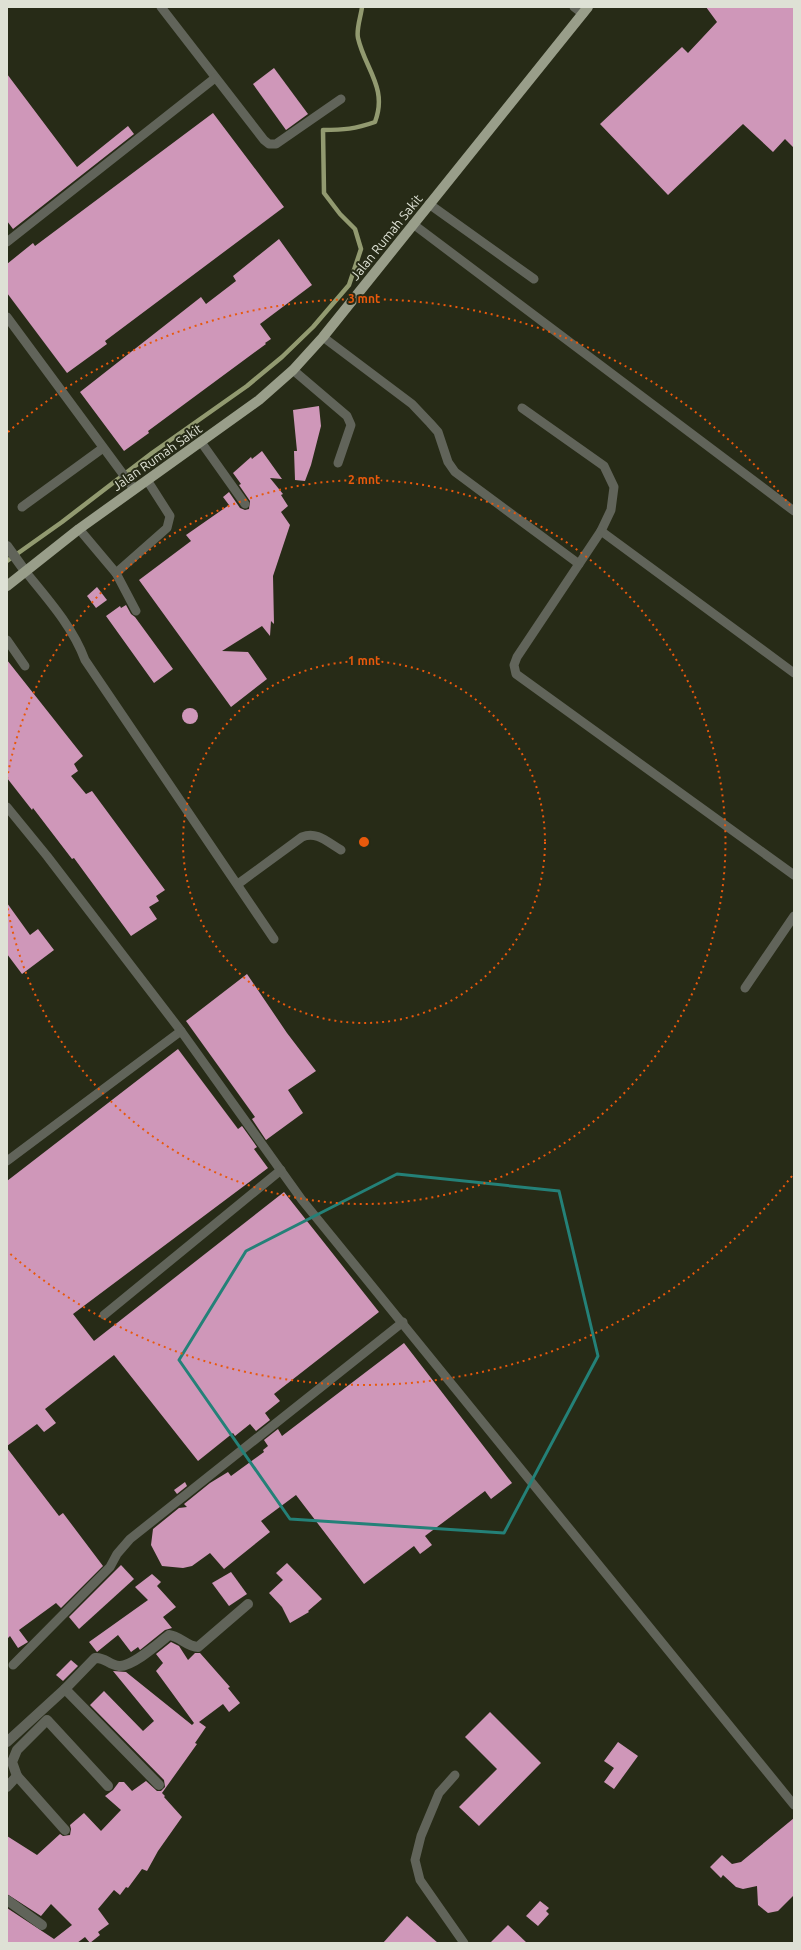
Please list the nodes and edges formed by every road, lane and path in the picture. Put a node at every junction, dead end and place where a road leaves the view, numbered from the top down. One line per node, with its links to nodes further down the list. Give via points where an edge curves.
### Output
1 (161, 7): 4 (lane)
2 (574, 7): 3 (lane)
3 (585, 10): 6 (main road, Jalan Rumah Sakit)
4 (215, 78): 5 (lane, via 269,144 276,144); 8 (lane)
5 (341, 99)
6 (429, 204): 7 (main road, Jalan Rumah Sakit); 9 (lane)
7 (413, 224): 11 (main road, Jalan Rumah Sakit); 21 (lane)
8 (8, 240)
9 (534, 279)
10 (7, 317): 15 (lane)
11 (323, 337): 12 (main road, Jalan Rumah Sakit); 25 (lane, via 412,404 426,418 438,432 448,462 455,472)
12 (293, 370): 14 (main road, Jalan Rumah Sakit, via 260,400); 16 (lane, via 347,416 351,425)
13 (522, 408): 23 (lane, via 604,466 614,487 611,510)
14 (201, 442): 17 (main road, Jalan Rumah Sakit); 19 (lane)
15 (103, 448): 18 (lane); 20 (lane)
16 (338, 463)
17 (147, 480): 18 (main road, Jalan Rumah Sakit); 27 (lane, via 170,516 167,528)
18 (131, 485): 22 (main road, Jalan Rumah Sakit)
19 (245, 504)
20 (22, 507)
21 (794, 511)
22 (79, 529): 26 (main road, Jalan Rumah Sakit); 27 (lane)
23 (601, 531): 25 (lane); 32 (lane)
24 (8, 547): 26 (street)
25 (579, 564): 35 (lane, via 517,657 514,665 516,674)
26 (25, 571): 28 (main road, Jalan Rumah Sakit); 36 (lane, via 80,645 86,660)
27 (116, 573): 29 (lane)
28 (7, 586)
29 (136, 611)
30 (7, 640): 31 (lane)
31 (25, 666)
32 (794, 673)
33 (7, 807): 40 (lane)
34 (340, 850): 36 (lane, via 317,835 310,834 302,837)
35 (794, 875)
36 (238, 884): 38 (lane)
37 (794, 916): 39 (lane)
38 (274, 939)
39 (745, 988)
40 (181, 1031): 41 (lane); 42 (lane)
41 (7, 1161)
42 (281, 1170): 43 (lane); 44 (lane, via 302,1200)
43 (104, 1315)
44 (403, 1322): 46 (lane, via 130,1539 110,1567); 54 (lane)
45 (248, 1604): 47 (street, via 198,1647 193,1647 175,1636 169,1636 129,1665 118,1666 101,1657 95,1658)
46 (13, 1665)
47 (66, 1689): 48 (street); 51 (street)
48 (7, 1742)
49 (455, 1775): 58 (lane, via 439,1793 414,1860 420,1880)
50 (17, 1776): 52 (street, via 12,1762 17,1750 47,1720); 53 (street); 55 (street)
51 (159, 1785)
52 (108, 1786)
53 (7, 1787)
54 (794, 1805)
55 (65, 1830)
56 (7, 1900): 57 (street)
57 (42, 1925)
58 (464, 1943)

